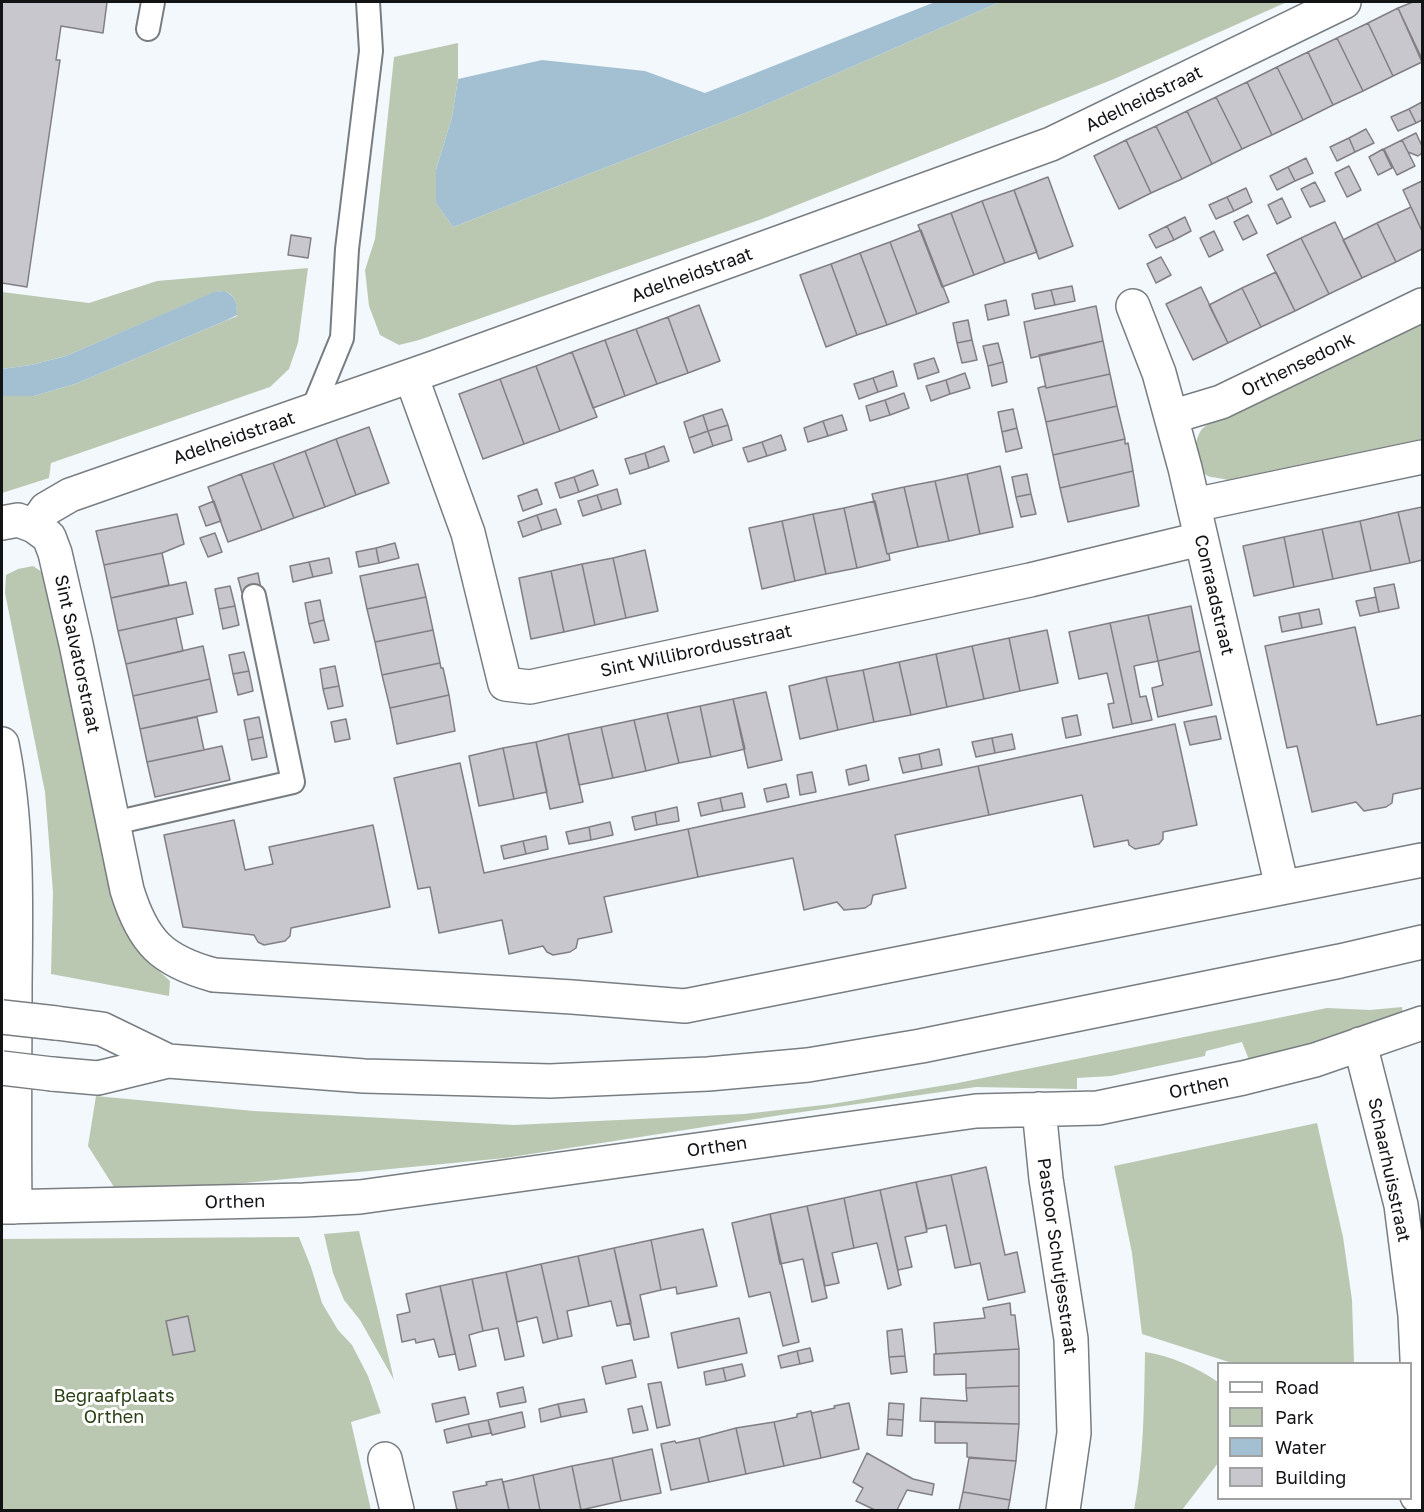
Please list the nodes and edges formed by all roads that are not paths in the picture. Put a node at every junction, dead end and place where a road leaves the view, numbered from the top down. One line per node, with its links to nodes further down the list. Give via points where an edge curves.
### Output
1 (153, 2): 4 (lane)
2 (368, 2): 8 (lane, via 371,51 347,249 342,338)
3 (1344, 2): 7 (street, Adelheidstraat, via 1051,144)
4 (148, 29)
5 (1422, 305): 9 (street, Orthensedonk, via 1221,402)
6 (1133, 306): 9 (street, Conraadstraat)
7 (411, 376): 8 (street, Adelheidstraat); 14 (street, Sint Willibrordusstraat, via 468,533 505,684 530,687 1030,580)
8 (312, 411): 13 (street, Adelheidstraat, via 70,495 46,509)
9 (1171, 417): 11 (street, Conraadstraat)
10 (1422, 458): 11 (street)
11 (1194, 505): 14 (street, Conraadstraat)
12 (2, 523): 13 (street, via 18,520)
13 (34, 526): 17 (street, Sint Salvatorstraat, via 49,537 56,553)
14 (1200, 539): 19 (street, Conraadstraat)
15 (254, 596): 17 (lane, via 292,782)
16 (2, 744): 27 (street, via 15,839 17,907)
17 (114, 823): 19 (street, via 135,915 148,938 167,956 191,969 252,978 685,1006)
18 (1422, 860): 19 (street)
19 (1282, 887)
20 (1422, 942): 24 (street, via 921,1046 808,1065 550,1081 364,1076)
21 (2, 1017): 24 (street, bridge, via 102,1029)
22 (1422, 1023): 23 (street, Orthen)
23 (1360, 1044): 26 (street, Orthen, via 1315,1060 1098,1108); 29 (street, Schaarhuisstraat, via 1401,1204 1419,1401)
24 (168, 1061): 25 (street, bridge, via 98,1078)
25 (2, 1068)
26 (1039, 1109): 27 (street, Orthen, via 976,1111 360,1197); 31 (street, Pastoor Schutjesstraat, via 1071,1339 1074,1433)
27 (8, 1207)
28 (385, 1459): 30 (street)
29 (1416, 1502)
30 (397, 1510)
31 (1063, 1510)

